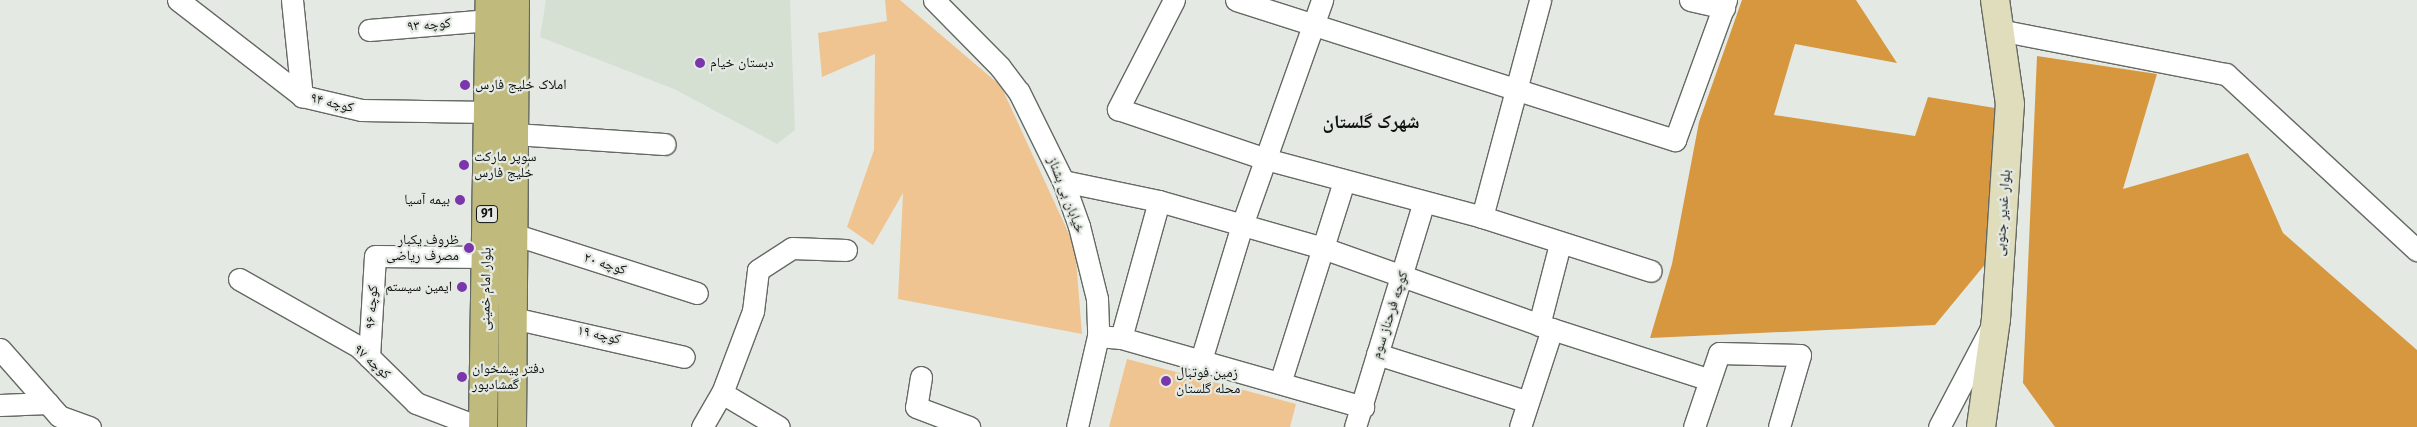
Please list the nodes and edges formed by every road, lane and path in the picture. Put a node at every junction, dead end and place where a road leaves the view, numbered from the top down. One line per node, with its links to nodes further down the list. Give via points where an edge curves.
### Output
1 (178, 0): 17 (street, کوچه ۹۴)
2 (292, 0): 17 (street)
3 (515, 0): 18 (main road, بلوار امام خمینی / 91)
4 (934, 0): 21 (street, خیابان بی بشناز, via 1000,67 1019,92)
5 (1174, 0): 20 (street, via 1118,109)
6 (1236, 0): 13 (street)
7 (1322, 0): 13 (street)
8 (1540, 0): 16 (street)
9 (1690, 0): 11 (street)
10 (1995, 0): 15 (main road, بلوار غدیر جنوبی)
11 (1725, 4): 16 (street, via 1675,140)
12 (490, 10): 14 (street, کوچه ۹۳); 18 (main road, بلوار امام خمینی / 91)
13 (1315, 25): 16 (street); 20 (street)
14 (369, 30)
15 (1999, 30): 31 (street, via 2226,74); 38 (main road, بلوار غدیر جنوبی, via 2010,104)
16 (1516, 89): 25 (street)
17 (302, 96): 18 (street, کوچه ۹۴, via 360,110)
18 (506, 118): 19 (street, کوچه ۹۴); 27 (main road, بلوار امام خمینی / 91); 32 (main road, بلوار امام خمینی / 91)
19 (665, 144)
20 (1266, 159): 22 (street); 26 (street)
21 (1063, 181): 23 (street); 40 (street, خیابان بی بشناز, via 1089,260 1097,299)
22 (1344, 181): 24 (street); 29 (street)
23 (1159, 201): 26 (street); 41 (street)
24 (1423, 204): 25 (street); 34 (street, کوچه فرحناز سوم)
25 (1482, 216): 28 (street)
26 (1242, 225): 29 (street); 46 (street)
27 (514, 234): 36 (street, کوچه ۲۰); 37 (main road, بلوار امام خمینی / 91)
28 (1560, 244): 33 (street); 39 (street)
29 (1323, 248): 34 (street); 49 (street)
30 (846, 250): 50 (street, via 792,248 758,270 753,311)
31 (2417, 250)
32 (486, 257): 44 (street, کوچه ۹۶, via 375,256); 57 (main road, بلوار امام خمینی / 91)
33 (1651, 272)
34 (1403, 276): 39 (street); 43 (street, کوچه فرحناز سوم)
35 (239, 279): 44 (street, کوچه ۹۷, via 359,347)
36 (697, 294)
37 (513, 318): 45 (street, کوچه ۱۹); 58 (main road, بلوار امام خمینی / 91)
38 (1996, 319): 67 (street); 68 (main road, بلوار غدیر جنوبی)
39 (1546, 327): 48 (street); 51 (street)
40 (1098, 336): 41 (street); 62 (street, خیابان بی بشناز)
41 (1121, 338): 46 (street)
42 (0, 349): 52 (street)
43 (1377, 354): 51 (street); 54 (street, کوچه فرحناز سوم)
44 (369, 357): 56 (street, کوچه ۹۷, via 416,403)
45 (684, 357)
46 (1202, 360): 49 (street)
47 (921, 378): 61 (street, via 916,407)
48 (1707, 379): 65 (street); 66 (street, via 1719,353 1800,355)
49 (1280, 383): 54 (street)
50 (722, 393): 59 (street); 60 (street)
51 (1528, 402): 64 (street)
52 (48, 403): 53 (street); 55 (street, via 59,416)
53 (0, 405)
54 (1363, 407): 63 (street, کوچه فرحناز سوم)
55 (90, 427)
56 (479, 427)
57 (483, 427)
58 (512, 427)
59 (702, 427)
60 (779, 427)
61 (969, 427)
62 (1076, 427)
63 (1356, 427)
64 (1520, 427)
65 (1694, 427)
66 (1779, 427)
67 (1939, 427)
68 (1981, 427)

